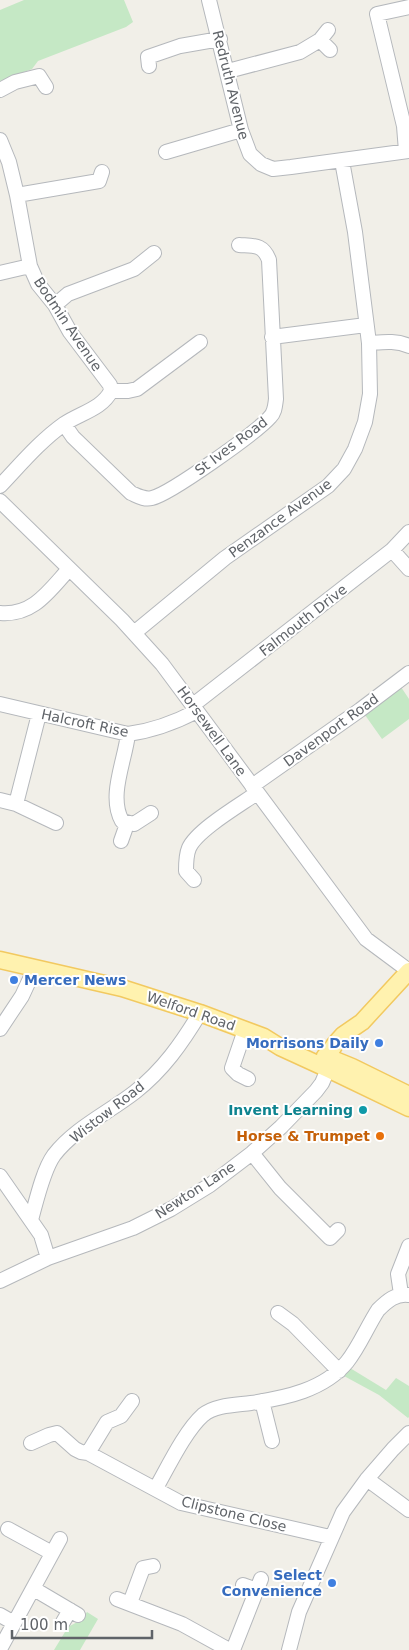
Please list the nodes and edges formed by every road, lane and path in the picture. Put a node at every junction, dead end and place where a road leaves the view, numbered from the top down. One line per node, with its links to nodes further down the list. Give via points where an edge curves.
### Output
1 (209, 0): 3 (street, Redruth Avenue)
2 (409, 6): 11 (street, via 372,15 404,126)
3 (220, 39): 5 (street, via 180,46 148,57); 6 (street, Redruth Avenue)
4 (326, 40): 6 (street, via 300,52)
5 (149, 66)
6 (228, 71): 9 (street, Redruth Avenue)
7 (42, 79): 8 (street, via 15,82)
8 (0, 90)
9 (241, 130): 12 (street); 13 (street, Redruth Avenue, via 250,154 273,169)
10 (0, 140): 15 (street, Bodmin Avenue)
11 (408, 151): 13 (street, Redruth Avenue)
12 (166, 152)
13 (342, 161): 21 (street, Penzance Avenue, via 355,232)
14 (100, 180): 15 (street)
15 (17, 196): 18 (street, Bodmin Avenue)
16 (239, 245): 22 (street, St Ives Road, via 259,247 269,260)
17 (154, 253): 20 (street, via 134,268 68,294)
18 (30, 266): 19 (street); 20 (street, Bodmin Avenue, via 38,284)
19 (0, 273)
20 (55, 305): 26 (street, Bodmin Avenue, via 70,332 110,384)
21 (366, 325): 22 (street); 24 (street, Penzance Avenue)
22 (272, 337): 27 (street, St Ives Road, via 276,399 272,416 162,495 142,499 130,493 72,437)
23 (200, 342): 26 (street, via 183,363 137,389)
24 (369, 343): 25 (street, via 390,341); 35 (street, Penzance Avenue, via 370,394 365,422 344,469 328,486 225,558)
25 (409, 346)
26 (111, 391): 27 (street, via 100,404)
27 (64, 424): 28 (street)
28 (0, 486)
29 (0, 502): 32 (street, Horsewell Lane)
30 (409, 532): 31 (street, Falmouth Drive)
31 (392, 550): 33 (street); 38 (street, Falmouth Drive)
32 (69, 569): 34 (street, via 41,600 28,609); 35 (street, Horsewell Lane)
33 (409, 569)
34 (0, 613)
35 (134, 633): 38 (street, Horsewell Lane)
36 (409, 672): 41 (street, Davenport Road)
37 (0, 704): 39 (street, Halcroft Rise)
38 (195, 708): 40 (street, Halcroft Rise, via 186,717); 41 (street, Horsewell Lane)
39 (39, 714): 40 (street, Halcroft Rise); 43 (street)
40 (128, 734): 46 (street, via 117,790 117,807 122,821)
41 (255, 790): 48 (street, Davenport Road, via 201,833 190,846); 51 (street, Horsewell Lane, via 366,939)
42 (0, 800): 43 (street)
43 (16, 804): 45 (street)
44 (151, 813): 46 (street, via 134,824)
45 (56, 823)
46 (127, 824): 47 (street)
47 (121, 841)
48 (186, 876)
49 (0, 960): 50 (main road, Welford Road)
50 (35, 968): 52 (main road, Welford Road, via 122,988); 53 (street)
51 (409, 971): 55 (main road)
52 (200, 1013): 54 (main road, Welford Road); 61 (street, Wistow Road, via 182,1043 158,1070 136,1091 75,1134 53,1156)
53 (0, 1030)
54 (245, 1030): 55 (main road, Welford Road, via 279,1038); 56 (street, via 232,1068)
55 (322, 1060): 57 (main road, via 355,1069); 58 (main road); 59 (street, Newton Lane, via 322,1083 316,1091)
56 (248, 1078)
57 (409, 1095)
58 (409, 1108)
59 (252, 1153): 62 (street, via 280,1188 330,1238); 64 (street, Newton Lane, via 171,1209 133,1228)
60 (0, 1176): 61 (street)
61 (31, 1220): 64 (street, via 41,1235)
62 (338, 1230)
63 (409, 1246): 66 (street, via 398,1274)
64 (48, 1258): 65 (street, Newton Lane)
65 (0, 1281)
66 (405, 1294): 68 (street, via 378,1310 350,1358)
67 (278, 1313): 68 (street, via 293,1324)
68 (338, 1371): 70 (street, via 312,1387)
69 (132, 1401): 74 (street, via 121,1416 106,1422)
70 (262, 1401): 72 (street); 76 (street, via 204,1414 191,1428)
71 (409, 1433): 75 (street)
72 (272, 1441)
73 (31, 1443): 74 (street, Clipstone Close, via 58,1427 75,1449)
74 (88, 1453): 76 (street, Clipstone Close)
75 (367, 1479): 77 (street); 79 (street)
76 (156, 1488): 79 (street, Clipstone Close, via 181,1503)
77 (409, 1510)
78 (16, 1528): 81 (street)
79 (330, 1537): 91 (street, via 299,1612)
80 (60, 1539): 81 (street)
81 (52, 1553): 84 (street)
82 (145, 1565): 89 (street, via 123,1601 182,1624)
83 (243, 1585): 90 (street, via 259,1584)
84 (34, 1589): 86 (street); 87 (street)
85 (0, 1615): 87 (street)
86 (70, 1616)
87 (14, 1623): 88 (street)
88 (0, 1649)
89 (229, 1650)
90 (233, 1650)
91 (289, 1650)

